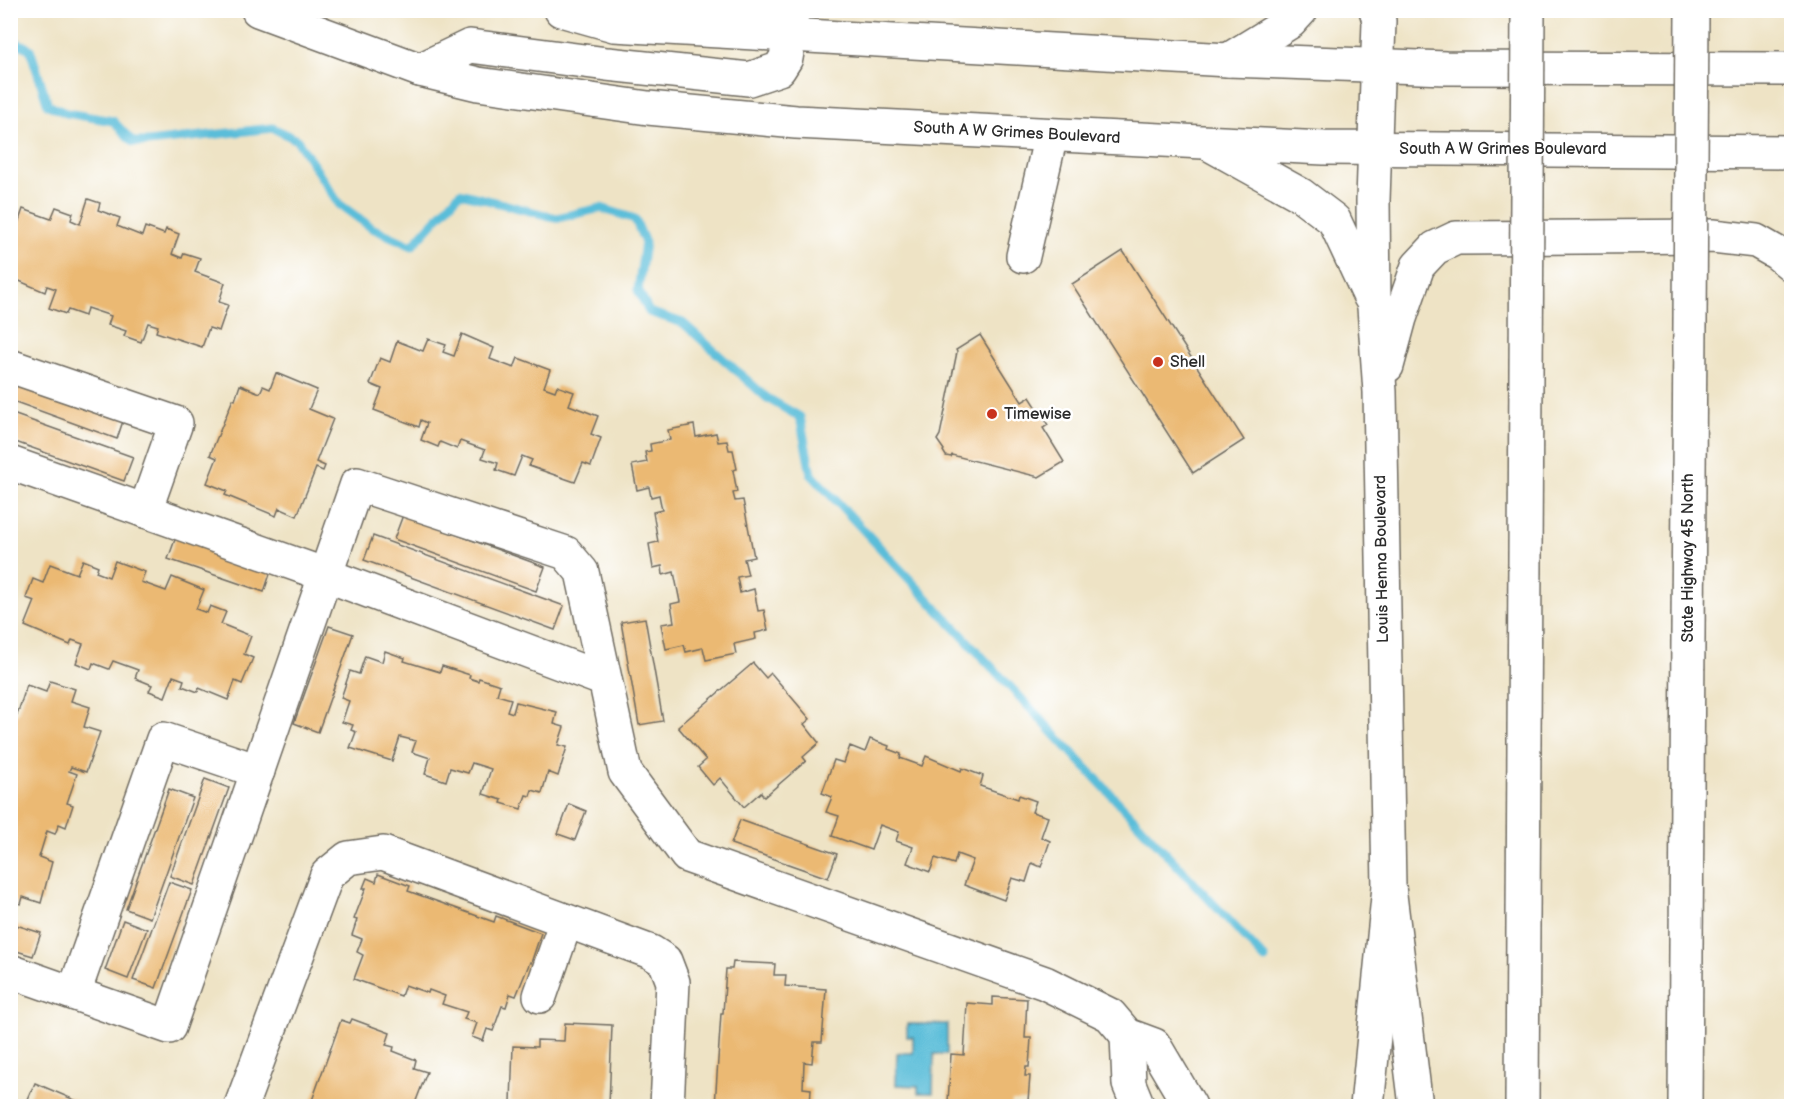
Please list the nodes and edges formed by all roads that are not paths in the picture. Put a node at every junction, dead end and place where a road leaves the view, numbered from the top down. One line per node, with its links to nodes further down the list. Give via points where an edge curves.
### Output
1 (258, 10): 11 (main road, South A W Grimes Boulevard)
2 (561, 10): 7 (main road, via 614,24)
3 (1300, 10): 8 (main road, via 1290,22)
4 (1376, 10): 9 (main road, Louis Henna Boulevard)
5 (1528, 10): 38 (main road, bridge)
6 (1692, 10): 39 (main road, State Highway 45 North, bridge)
7 (791, 22): 8 (main road); 11 (main road, via 786,58 779,69 749,79 470,46)
8 (1228, 60): 9 (main road)
9 (1376, 65): 10 (main road); 14 (main road, Louis Henna Boulevard)
10 (1791, 69)
11 (420, 70): 12 (main road, South A W Grimes Boulevard, via 478,84 648,108 796,122)
12 (1051, 135): 13 (main road, South A W Grimes Boulevard); 16 (main road)
13 (1206, 142): 14 (main road, South A W Grimes Boulevard); 18 (main road, via 1301,195 1334,220)
14 (1376, 148): 15 (main road, South A W Grimes Boulevard); 18 (main road, Louis Henna Boulevard)
15 (1791, 152)
16 (1023, 256)
17 (1791, 265): 20 (main road, via 1756,241 1713,236 1456,238 1435,249 1418,266)
18 (1374, 307): 20 (main road, Louis Henna Boulevard)
19 (10, 366): 22 (main road, via 176,423)
20 (1380, 392): 26 (main road, Louis Henna Boulevard)
21 (10, 463): 22 (main road)
22 (145, 511): 23 (main road)
23 (326, 575): 24 (main road); 24 (main road, via 357,484 566,553 582,572); 25 (main road)
24 (605, 680): 31 (main road, via 625,772 687,856 1045,983 1110,1015)
25 (258, 771): 29 (main road, via 163,739); 29 (main road, via 169,1027)
26 (1389, 887): 36 (main road, Louis Henna Boulevard); 37 (main road)
27 (566, 921): 30 (main road); 32 (main road, via 383,853 348,858 327,875); 33 (main road, via 651,952 664,961 673,982)
28 (10, 971): 29 (main road)
29 (74, 993)
30 (540, 996)
31 (1127, 1035): 34 (main road, via 1129,1084); 35 (main road, via 1154,1045)
32 (241, 1107)
33 (667, 1107)
34 (1138, 1107)
35 (1190, 1107)
36 (1367, 1107)
37 (1416, 1107)
38 (1522, 1107)
39 (1684, 1107)

